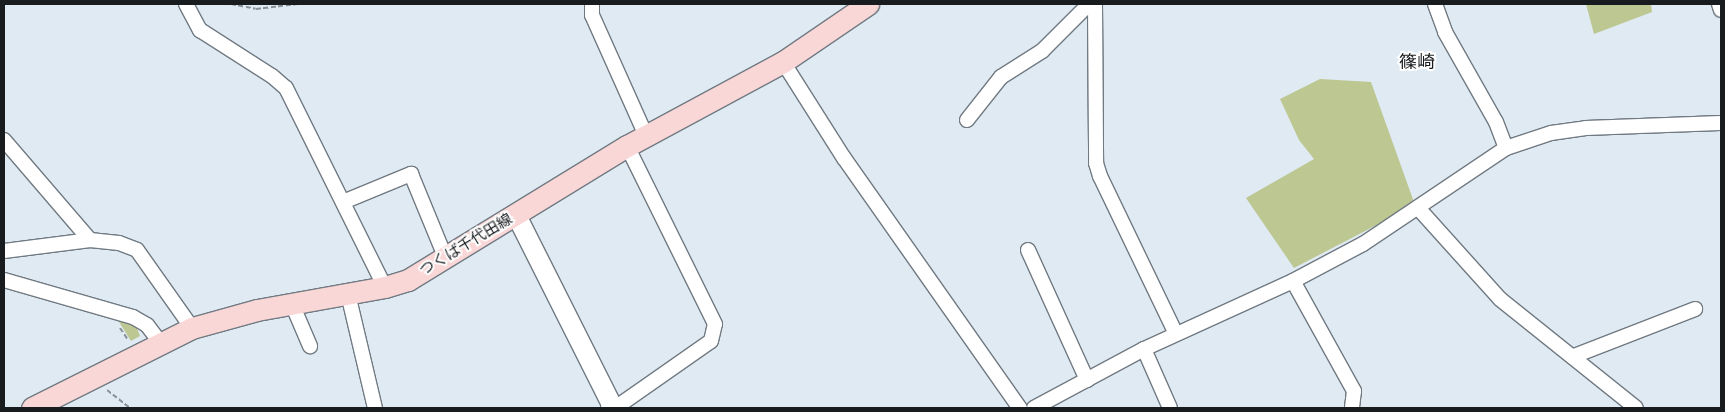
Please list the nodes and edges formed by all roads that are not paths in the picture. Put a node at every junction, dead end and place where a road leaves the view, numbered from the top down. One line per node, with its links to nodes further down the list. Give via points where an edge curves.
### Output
1 (186, 4): 15 (street, via 200,30 286,88)
2 (592, 4): 13 (street, via 592,15)
3 (868, 4): 9 (main road, つくば千代田線)
4 (1090, 4): 10 (street, via 1042,51 1001,77)
5 (1094, 4): 29 (street, via 1096,163)
6 (1435, 4): 14 (street, via 1445,32 1496,122)
7 (1719, 4): 8 (street)
8 (1721, 10)
9 (783, 62): 13 (main road, つくば千代田線); 38 (street, via 844,158)
10 (967, 120)
11 (1721, 123): 14 (street, via 1586,128 1551,133)
12 (4, 140): 18 (street)
13 (636, 141): 17 (main road, つくば千代田線); 37 (street, via 715,324 711,341)
14 (1506, 148): 16 (street)
15 (342, 202): 21 (street, via 411,174); 24 (street)
16 (1419, 209): 23 (street, via 1363,244); 33 (street, via 1500,299)
17 (516, 214): 21 (main road, つくば千代田線); 37 (street)
18 (90, 240): 20 (street); 28 (street, via 119,243 137,250)
19 (1028, 250): 34 (street)
20 (4, 251)
21 (446, 259): 24 (main road, つくば千代田線, via 408,280)
22 (4, 280): 30 (street, via 133,317 147,325)
23 (1293, 281): 29 (street); 41 (street, via 1354,391)
24 (385, 287): 25 (main road, つくば千代田線)
25 (348, 294): 26 (main road, つくば千代田線); 36 (street)
26 (292, 304): 28 (main road, つくば千代田線); 31 (street)
27 (1694, 309): 33 (street)
28 (192, 328): 30 (main road, つくば千代田線)
29 (1176, 334): 32 (street)
30 (160, 342): 35 (main road, つくば千代田線)
31 (310, 346)
32 (1144, 349): 34 (street); 40 (street)
33 (1574, 356): 42 (street)
34 (1088, 380): 39 (street)
35 (32, 408)
36 (375, 408)
37 (611, 408)
38 (1020, 408)
39 (1034, 408)
40 (1170, 408)
41 (1352, 408)
42 (1636, 408)

